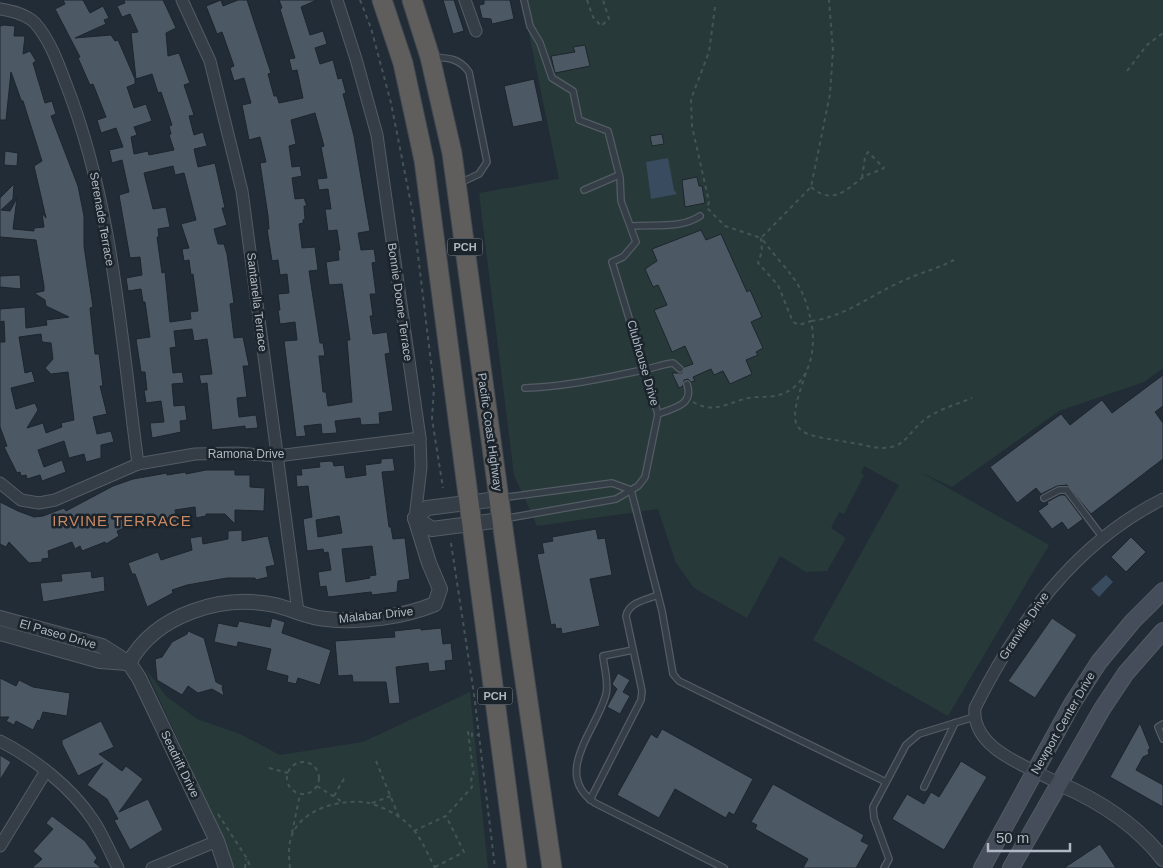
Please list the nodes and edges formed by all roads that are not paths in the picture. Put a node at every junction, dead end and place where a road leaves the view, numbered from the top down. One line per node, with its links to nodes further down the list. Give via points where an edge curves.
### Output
1 (182, 0): 21 (street, Santanella Terrace, via 210,61 242,190)
2 (337, 0): 20 (street, Bonnie Doone Terrace, via 377,135)
3 (382, 0): 28 (highway, PCH, via 403,63 424,160)
4 (412, 0): 9 (highway, Pacific Coast Highway / PCH)
5 (465, 0): 8 (street)
6 (524, 0): 10 (lane, via 530,26 540,43 552,78 573,92 579,120 608,131)
7 (0, 9): 22 (street, Serenade Terrace, via 26,16 40,31 52,49 79,120 104,218)
8 (476, 31)
9 (430, 57): 11 (highway, Pacific Coast Highway / PCH); 11 (lane, via 454,58 469,72 487,162 479,174)
10 (619, 175): 12 (lane); 14 (lane, via 621,201)
11 (456, 185): 26 (highway, Pacific Coast Highway / PCH)
12 (584, 190)
13 (700, 216): 14 (lane, via 693,221 673,224)
14 (632, 226): 16 (lane, Clubhouse Drive, via 636,242 612,262)
15 (680, 369): 16 (lane, via 673,363)
16 (644, 370): 18 (lane, via 560,386); 19 (lane, Clubhouse Drive)
17 (687, 384): 19 (lane, via 688,399 681,406)
18 (525, 388)
19 (658, 414): 24 (lane, Clubhouse Drive, via 644,476)
20 (420, 438): 21 (street, Ramona Drive); 29 (street, Bonnie Doone Terrace, via 421,467)
21 (277, 456): 22 (street, Ramona Drive, via 195,454); 36 (street, Santanella Terrace)
22 (138, 464): 23 (street, Ramona Drive, via 55,500 39,503 21,500)
23 (0, 483)
24 (631, 490): 26 (lane, via 612,483); 30 (lane, Clubhouse Drive, via 616,499); 34 (lane)
25 (1044, 498): 32 (lane, via 1059,490 1068,490)
26 (498, 499): 28 (street); 30 (highway, Pacific Coast Highway / PCH)
27 (1163, 499): 32 (street, Granville Drive)
28 (468, 503): 29 (street, via 426,508); 31 (highway, PCH)
29 (415, 518): 31 (street, via 432,529); 35 (street, Bonnie Doone Terrace, via 428,564 440,589)
30 (501, 520): 31 (street, Clubhouse Drive); 60 (highway, Pacific Coast Highway / PCH)
31 (472, 525): 59 (highway, PCH)
32 (1103, 538): 42 (street, Granville Drive, via 1058,578 1032,609 988,680)
33 (1163, 591): 48 (main road, Newport Center Drive, via 1133,620 1099,662)
34 (658, 595): 40 (lane, via 627,610); 49 (lane, via 673,674 680,681)
35 (435, 604): 36 (street, Malabar Drive, via 412,614 341,620)
36 (298, 612): 41 (street, Malabar Drive, via 252,602 206,607 159,630 142,644)
37 (0, 618): 41 (street, El Paseo Drive, via 102,646)
38 (1163, 630): 50 (main road, via 1126,673)
39 (0, 633): 41 (street, El Paseo Drive, via 100,661)
40 (633, 650): 52 (lane, via 641,700); 52 (lane, via 603,656 607,692 578,753 580,788)
41 (129, 663): 53 (street, Seadrift Drive)
42 (974, 717): 43 (lane); 48 (street, via 991,746)
43 (955, 722): 49 (lane, via 919,734 906,745); 51 (lane)
44 (1163, 724): 45 (lane, via 1158,726)
45 (1163, 739)
46 (0, 741): 47 (street)
47 (46, 771): 54 (street); 56 (street, via 93,820)
48 (1036, 771): 50 (street); 63 (main road, Newport Center Drive)
49 (886, 782): 62 (lane, via 873,808 889,859)
50 (1060, 784): 55 (street, via 1116,815); 64 (main road)
51 (924, 787)
52 (590, 800): 61 (lane)
53 (217, 841): 57 (street); 58 (street, Seadrift Drive)
54 (0, 846)
55 (1162, 854)
56 (118, 868)
57 (152, 868)
58 (226, 868)
59 (517, 868)
60 (552, 868)
61 (724, 868)
62 (884, 868)
63 (982, 868)
64 (1011, 868)

